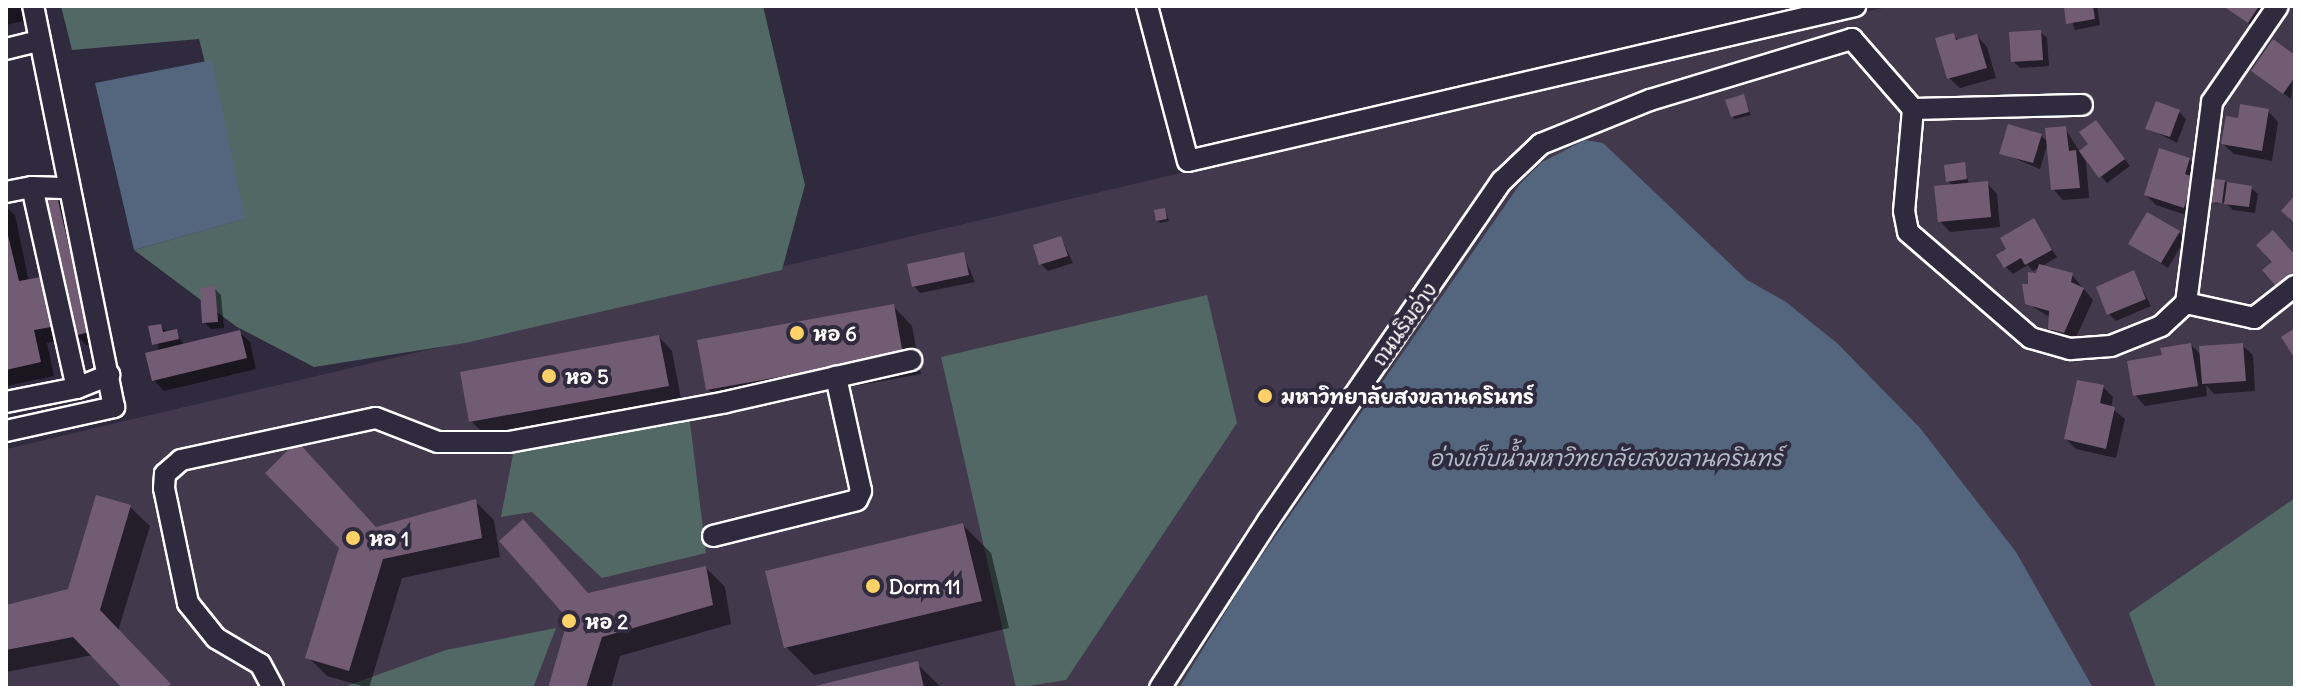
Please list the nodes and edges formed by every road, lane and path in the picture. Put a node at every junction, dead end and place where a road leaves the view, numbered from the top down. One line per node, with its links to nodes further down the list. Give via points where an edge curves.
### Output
1 (33, 6): 5 (street)
2 (1147, 6): 3 (street, via 1188,161)
3 (1855, 6)
4 (2278, 6): 13 (street, via 2212,102)
5 (39, 41): 6 (street); 10 (street)
6 (6, 49)
7 (2082, 105): 8 (street)
8 (1913, 109): 13 (street, via 1905,228 2031,338 2070,349 2111,346 2161,326); 22 (street, ถนนริมอ่าง, via 1849,39 1601,117 1531,150 1502,181)
9 (32, 187): 10 (street); 11 (street); 17 (street)
10 (69, 188): 15 (street)
11 (6, 192)
12 (2295, 286): 13 (street, via 2254,318)
13 (2186, 303)
14 (911, 360): 16 (street)
15 (110, 375): 17 (street); 19 (street, via 114,407)
16 (836, 377): 20 (street, via 861,491 857,500); 21 (street, via 509,442 438,442 376,418 181,460 165,474 164,488 188,603 216,638 260,664)
17 (77, 388): 18 (street)
18 (6, 402)
19 (6, 431)
20 (713, 536)
21 (273, 688)
22 (1160, 688)

